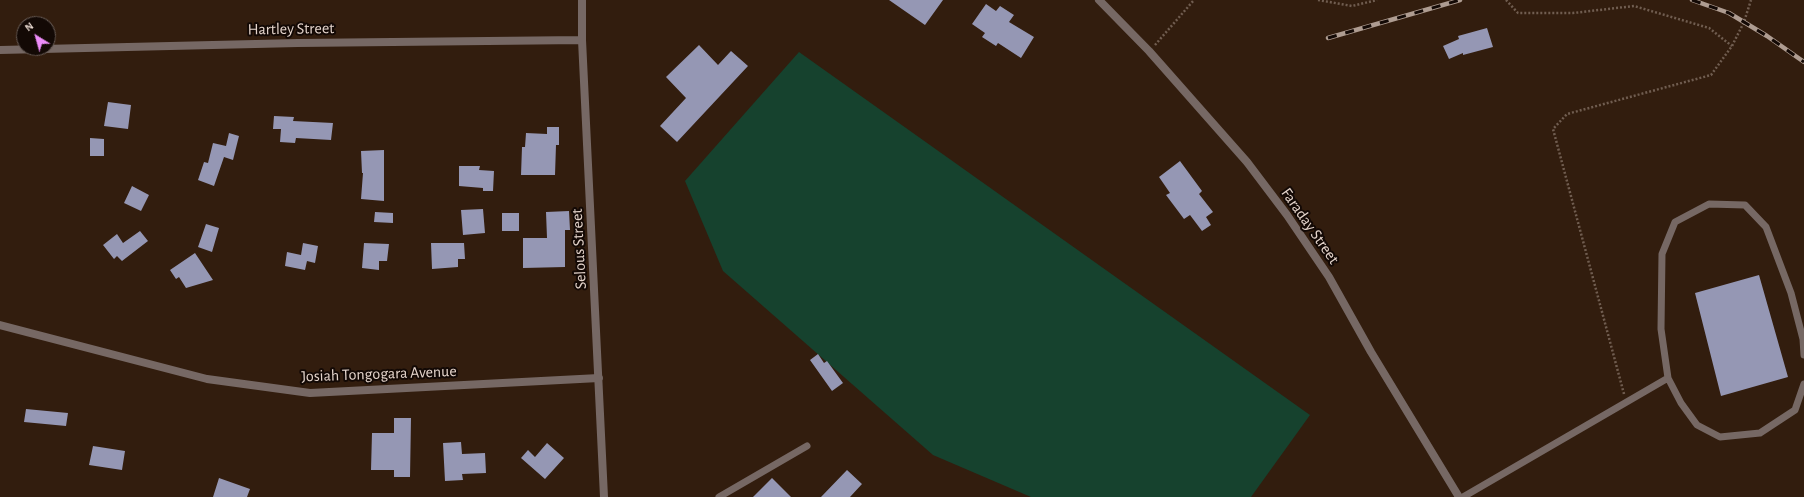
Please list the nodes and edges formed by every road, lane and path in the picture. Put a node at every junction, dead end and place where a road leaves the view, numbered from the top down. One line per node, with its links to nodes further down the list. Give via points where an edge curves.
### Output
1 (582, 0): 8 (street, Selous Street)
2 (1099, 0): 11 (street, Faraday Street)
3 (1194, 0): 11 (path)
4 (1318, 0): 5 (path, via 1352,6)
5 (1377, 0)
6 (1506, 0): 9 (path, via 1518,13 1572,13 1634,6 1709,28)
7 (1751, 0): 9 (path)
8 (582, 40): 10 (street, Hartley Street); 14 (street, Selous Street)
9 (1732, 46): 17 (path, via 1711,75 1567,114 1553,129)
10 (0, 50)
11 (1149, 51): 21 (street, Faraday Street, via 1247,162 1287,215 1328,277)
12 (0, 325): 14 (street, Josiah Tongogara Avenue, via 207,379 310,392)
13 (1804, 355): 15 (lane, via 1803,339 1791,293 1766,227 1745,205 1709,204 1675,222 1662,254 1661,329)
14 (599, 378): 19 (street, Selous Street)
15 (1668, 378): 16 (lane, via 1681,403 1697,425 1720,437 1760,433 1795,410); 17 (lane)
16 (1804, 384)
17 (1626, 402): 22 (lane)
18 (806, 446): 20 (lane)
19 (604, 497)
20 (720, 497)
21 (1459, 497)
22 (1463, 497)

